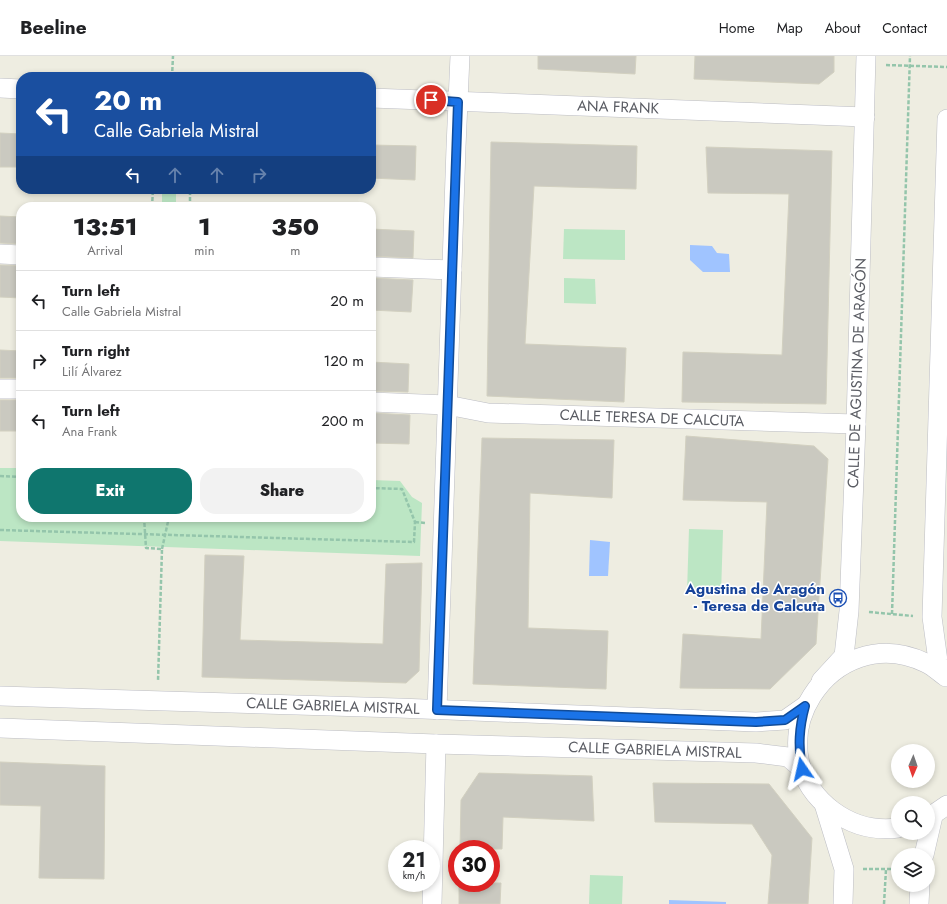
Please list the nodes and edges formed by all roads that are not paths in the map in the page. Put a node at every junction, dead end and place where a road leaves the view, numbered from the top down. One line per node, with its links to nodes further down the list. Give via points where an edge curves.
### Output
1 (460, 56): 6 (street)
2 (866, 60): 7 (street, CALLE DE AGUSTINA DE ARAGÓN)
3 (0, 88): 4 (street)
4 (16, 89)
5 (376, 98): 6 (street, ANA FRANK)
6 (458, 102): 7 (street, ANA FRANK); 13 (street)
7 (865, 117): 19 (street, CALLE DE AGUSTINA DE ARAGÓN)
8 (947, 119): 9 (street)
9 (947, 122): 18 (street)
10 (0, 254): 11 (street)
11 (16, 255)
12 (376, 267): 13 (street)
13 (452, 270): 17 (street)
14 (0, 388): 15 (street)
15 (16, 389)
16 (376, 402): 17 (street, CALLE TERESA DE CALCUTA)
17 (448, 405): 19 (street, CALLE TERESA DE CALCUTA, via 488,413); 24 (street)
18 (942, 423): 20 (street, via 932,617 938,661)
19 (856, 424): 21 (street, CALLE DE AGUSTINA DE ARAGÓN, via 849,611 844,656)
20 (947, 677): 21 (street, via 927,663 900,654 871,654 844,664)
21 (821, 681): 23 (street)
22 (0, 696): 24 (street, CALLE GABRIELA MISTRAL)
23 (805, 706): 24 (street, CALLE GABRIELA MISTRAL, via 785,720 756,722); 27 (street, via 798,748)
24 (437, 710)
25 (0, 728): 26 (street, CALLE GABRIELA MISTRAL)
26 (436, 744): 27 (street, CALLE GABRIELA MISTRAL, via 756,753 788,757); 33 (street)
27 (802, 769): 28 (street, via 811,788)
28 (824, 804): 30 (street, via 843,818 865,827); 34 (street, via 844,869)
29 (936, 813): 31 (street)
30 (891, 829)
31 (926, 848)
32 (920, 892): 35 (street)
33 (432, 904)
34 (843, 904)
35 (919, 904)

